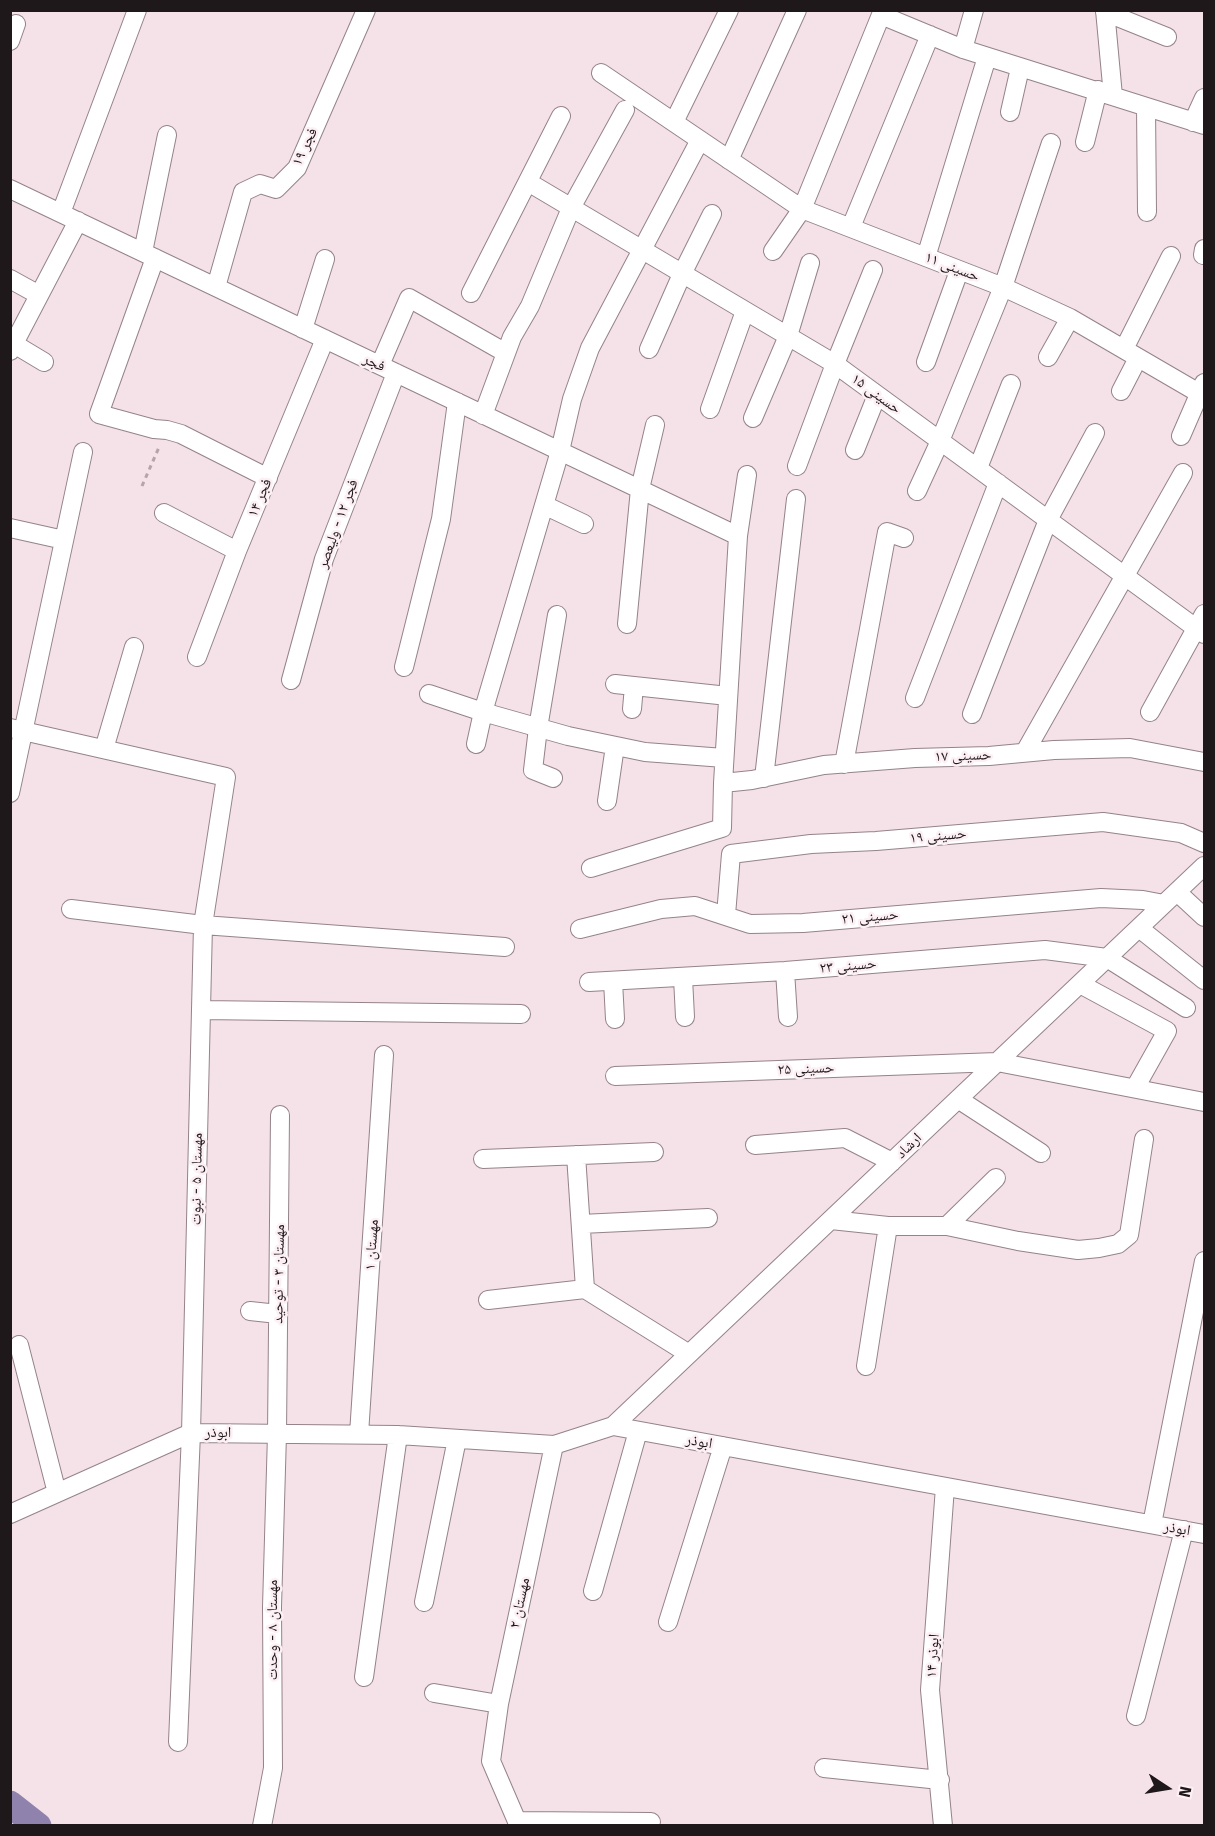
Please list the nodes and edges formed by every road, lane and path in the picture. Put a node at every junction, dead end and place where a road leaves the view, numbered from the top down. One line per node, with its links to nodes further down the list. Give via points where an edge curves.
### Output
1 (137, 10): 35 (street)
2 (366, 10): 48 (street, فجر ۱۹, via 297,168 276,189 260,183 243,192)
3 (729, 10): 22 (street)
4 (797, 10): 28 (street)
5 (974, 10): 12 (street)
6 (1105, 11): 10 (street); 16 (street)
7 (882, 13): 9 (street); 32 (street)
8 (16, 24): 11 (street)
9 (930, 35): 12 (street); 36 (street)
10 (1167, 37)
11 (10, 41)
12 (963, 49): 13 (street)
13 (987, 57): 14 (street); 41 (street)
14 (1020, 68): 16 (street); 20 (street)
15 (601, 74): 22 (street, حسینی ۱۱)
16 (1105, 93): 18 (street); 26 (street)
17 (1204, 98): 23 (street)
18 (1146, 107): 23 (street); 33 (street)
19 (625, 110): 31 (street)
20 (1010, 112)
21 (561, 116): 29 (street)
22 (674, 122): 25 (street, حسینی ۱۱)
23 (1199, 124)
24 (167, 135): 39 (street)
25 (700, 140): 28 (street, حسینی ۱۱); 37 (street)
26 (1085, 142)
27 (1051, 143): 49 (street)
28 (729, 160): 32 (street, حسینی ۱۱)
29 (528, 182): 31 (street, حسینی ۱۵); 50 (street)
30 (10, 189): 35 (street, فجر)
31 (572, 208): 37 (street, حسینی ۱۵); 59 (street)
32 (802, 209): 36 (street, حسینی ۱۱); 38 (street)
33 (1147, 212)
34 (712, 214): 46 (street)
35 (69, 217): 39 (street, فجر); 51 (street)
36 (851, 227): 41 (street, حسینی ۱۱)
37 (641, 250): 46 (street, حسینی ۱۵); 80 (street, via 590,348 572,399)
38 (773, 251)
39 (149, 255): 48 (street, فجر); 75 (street, via 99,414)
40 (1171, 255): 60 (street)
41 (926, 257): 45 (street, حسینی ۱۱)
42 (325, 259): 54 (street)
43 (810, 263): 55 (street)
44 (873, 270): 64 (street)
45 (959, 271): 49 (street, حسینی ۱۱); 63 (street)
46 (682, 274): 52 (street, حسینی ۱۵); 58 (street)
47 (10, 279): 51 (street)
48 (216, 287): 54 (street, فجر)
49 (1003, 287): 53 (street, حسینی ۱۱); 78 (street)
50 (471, 293)
51 (39, 295): 57 (street)
52 (745, 311): 55 (street, حسینی ۱۵); 71 (street)
53 (1070, 318): 60 (street, حسینی ۱۱); 61 (street)
54 (303, 329): 56 (street, فجر)
55 (788, 336): 64 (street, حسینی ۱۵); 73 (street)
56 (325, 339): 65 (street, فجر); 86 (street, فجر ۱۴)
57 (12, 347): 62 (street)
58 (649, 349)
59 (506, 353): 65 (street, فجر ۱۲ - ولیعصر, via 410,298); 72 (street)
60 (1131, 354): 67 (street); 68 (street, حسینی ۱۱)
61 (1048, 357)
62 (44, 362)
63 (926, 362)
64 (835, 364): 69 (street, حسینی ۱۵); 82 (street)
65 (388, 369): 70 (street, فجر); 108 (street, فجر ۱۲ - ولیعصر, via 324,559)
66 (1011, 384): 83 (street)
67 (1121, 391)
68 (1203, 391): 77 (street)
69 (877, 395): 78 (street, حسینی ۱۵); 79 (street)
70 (457, 402): 72 (street, فجر); 107 (street, via 441,519)
71 (710, 410)
72 (483, 415): 80 (street, فجر)
73 (753, 418)
74 (655, 425): 89 (street)
75 (167, 430): 86 (street); 88 (path)
76 (1095, 433): 94 (street)
77 (1180, 436)
78 (940, 441): 83 (street, حسینی ۱۵); 90 (street)
79 (855, 450)
80 (560, 451): 89 (street, فجر); 92 (street)
81 (83, 452): 99 (street)
82 (798, 466)
83 (978, 468): 87 (street, حسینی ۱۵)
84 (1183, 473): 101 (street)
85 (747, 475): 97 (street)
86 (268, 478): 100 (street, فجر ۱۴)
87 (998, 483): 94 (street, حسینی ۱۵); 113 (street)
88 (142, 486)
89 (640, 489): 97 (street, فجر); 103 (street)
90 (917, 490)
91 (796, 499): 128 (street)
92 (544, 505): 95 (street); 115 (street)
93 (164, 513): 100 (street)
94 (1048, 520): 101 (street, حسینی ۱۵); 117 (street)
95 (584, 524)
96 (10, 528): 99 (street)
97 (738, 536): 112 (street)
98 (904, 538): 126 (street, via 888,532)
99 (64, 540): 119 (street)
100 (237, 551): 106 (street, فجر ۱۴)
101 (1125, 576): 104 (street, حسینی ۱۵); 123 (street)
102 (557, 615): 118 (street)
103 (627, 624)
104 (1202, 626): 116 (street)
105 (134, 647): 122 (street)
106 (197, 657)
107 (404, 667)
108 (291, 680)
109 (615, 684): 110 (street)
110 (634, 686): 112 (street); 114 (street)
111 (429, 694): 115 (street)
112 (728, 696): 124 (street)
113 (915, 698)
114 (632, 709)
115 (483, 712): 118 (street); 120 (street)
116 (1150, 712)
117 (972, 714)
118 (537, 728): 121 (street); 127 (street, via 532,770)
119 (17, 729): 122 (street); 130 (street)
120 (476, 744)
121 (615, 746): 124 (street); 131 (street)
122 (104, 749): 139 (street, مهستان ۵ - نبوت, via 226,777)
123 (1025, 752): 125 (street, حسینی ۱۷, via 1130,748); 126 (street, حسینی ۱۷)
124 (724, 758): 129 (street)
125 (1204, 762)
126 (844, 764): 128 (street, حسینی ۱۷)
127 (553, 778)
128 (764, 778): 129 (street, حسینی ۱۷)
129 (723, 783): 134 (street, via 722,828)
130 (10, 793)
131 (607, 801)
132 (1204, 843): 137 (street, حسینی ۱۹, via 1181,833 1103,822 811,844 731,854)
133 (1204, 866): 135 (street, ارشاد)
134 (591, 868)
135 (1171, 898): 137 (street, حسینی ۲۱, via 1101,898 803,923 750,924); 138 (street); 140 (street, ارشاد)
136 (71, 909): 139 (street)
137 (726, 915): 141 (street, حسینی ۲۱, via 695,906 661,909)
138 (1204, 917)
139 (203, 925): 142 (street); 151 (street, مهستان ۵ - نبوت)
140 (1139, 928): 143 (street, ارشاد); 146 (street)
141 (580, 929)
142 (505, 947)
143 (1107, 958): 144 (street, حسینی ۲۳, via 1045,950); 149 (street, ارشاد); 150 (street)
144 (785, 971): 145 (street, حسینی ۲۳); 154 (street)
145 (683, 978): 147 (street, حسینی ۲۳); 153 (street)
146 (1204, 980)
147 (613, 981): 148 (street, حسینی ۲۳); 155 (street)
148 (589, 982)
149 (1080, 984): 157 (street, ارشاد); 159 (street, via 1167,1031)
150 (1186, 1008)
151 (201, 1010): 152 (street); 186 (street, مهستان ۵ - نبوت)
152 (521, 1014)
153 (685, 1017)
154 (788, 1017)
155 (615, 1019)
156 (384, 1055): 188 (street, مهستان ۱)
157 (997, 1062): 158 (street, حسینی ۲۵); 159 (street, حسینی ۲۵); 160 (street, ارشاد)
158 (615, 1076)
159 (1135, 1088): 161 (street, حسینی ۲۵)
160 (958, 1099): 166 (street); 169 (street, ارشاد)
161 (1204, 1102)
162 (280, 1115): 180 (street, مهستان ۳ - توحید)
163 (1144, 1139): 175 (street, via 1129,1235 1118,1244 1078,1250)
164 (755, 1145): 169 (street, via 845,1138)
165 (654, 1152): 167 (street)
166 (1041, 1154)
167 (576, 1155): 168 (street); 173 (street)
168 (483, 1159)
169 (892, 1162): 172 (street, ارشاد)
170 (996, 1178): 175 (street)
171 (708, 1218): 173 (street)
172 (831, 1220): 174 (street); 182 (street, ارشاد)
173 (581, 1224): 177 (street)
174 (888, 1226): 175 (street); 183 (street)
175 (947, 1226)
176 (1204, 1261): 196 (street)
177 (585, 1289): 178 (street); 182 (street)
178 (488, 1300)
179 (250, 1311): 180 (street)
180 (278, 1314): 187 (street, مهستان ۳ - توحید)
181 (19, 1345): 194 (street)
182 (688, 1354): 184 (street, ارشاد)
183 (866, 1366)
184 (613, 1426): 185 (street, ابوذر); 191 (street, ابوذر)
185 (638, 1431): 192 (street, ابوذر); 199 (street)
186 (190, 1433): 187 (street, ابوذر); 194 (street); 206 (street, مهستان ۵ - نبوت)
187 (277, 1434): 188 (street, ابوذر); 211 (street, مهستان ۸ - وحدت, via 273,1768)
188 (359, 1434): 189 (street, ابوذر)
189 (398, 1435): 190 (street, ابوذر); 202 (street)
190 (457, 1439): 191 (street, ابوذر); 200 (street)
191 (554, 1445): 204 (street, مهستان ۲)
192 (723, 1446): 193 (street, ابوذر); 201 (street)
193 (945, 1487): 196 (street, ابوذر); 208 (street, ابوذر ۱۴, via 930,1690)
194 (57, 1493): 195 (street)
195 (10, 1514)
196 (1152, 1524): 197 (street, ابوذر)
197 (1184, 1530): 198 (street, ابوذر); 205 (street)
198 (1204, 1534)
199 (593, 1591)
200 (423, 1602)
201 (668, 1622)
202 (364, 1677)
203 (434, 1692): 204 (street)
204 (499, 1704): 210 (street, مهستان ۲, via 491,1761)
205 (1136, 1716)
206 (178, 1742)
207 (824, 1768): 208 (street)
208 (940, 1780): 212 (street, ابوذر ۱۴)
209 (651, 1822): 210 (street)
210 (518, 1823)
211 (262, 1826)
212 (943, 1826)

